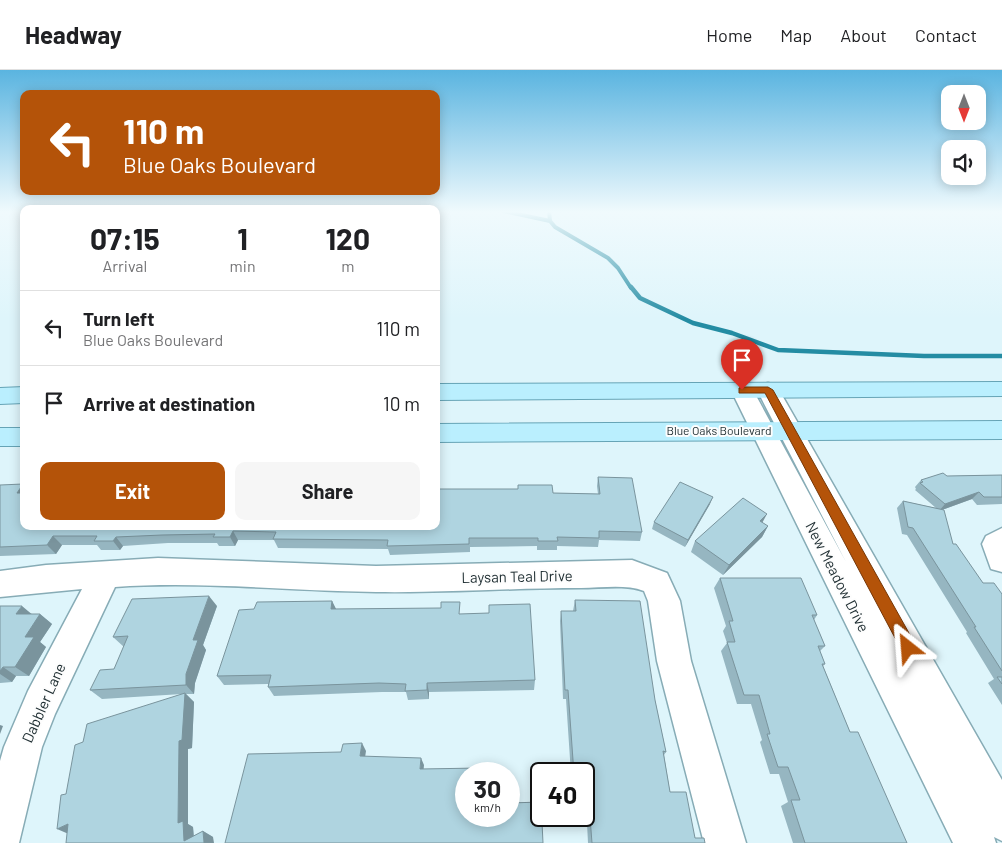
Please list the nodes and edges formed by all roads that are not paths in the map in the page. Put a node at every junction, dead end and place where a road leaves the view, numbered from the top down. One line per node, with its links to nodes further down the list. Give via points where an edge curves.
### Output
1 (1002, 389): 2 (main road)
2 (755, 390): 3 (main road); 7 (street, New Meadow Drive)
3 (440, 392)
4 (20, 395): 5 (main road)
5 (0, 396)
6 (1002, 430): 7 (main road, Blue Oaks Boulevard)
7 (776, 431): 8 (main road, Blue Oaks Boulevard); 15 (street, New Meadow Drive); 18 (street, New Meadow Drive)
8 (440, 433)
9 (20, 437): 10 (main road)
10 (0, 438)
11 (1002, 540): 12 (street, via 996,544)
12 (1002, 560)
13 (105, 575): 14 (street); 16 (street, Dabbler Lane, via 23,747); 17 (street, Laysan Teal Drive, via 217,571 376,579 611,576 632,573 656,582 664,601 674,661)
14 (0, 584)
15 (1002, 820)
16 (0, 837)
17 (725, 843)
18 (975, 843)

